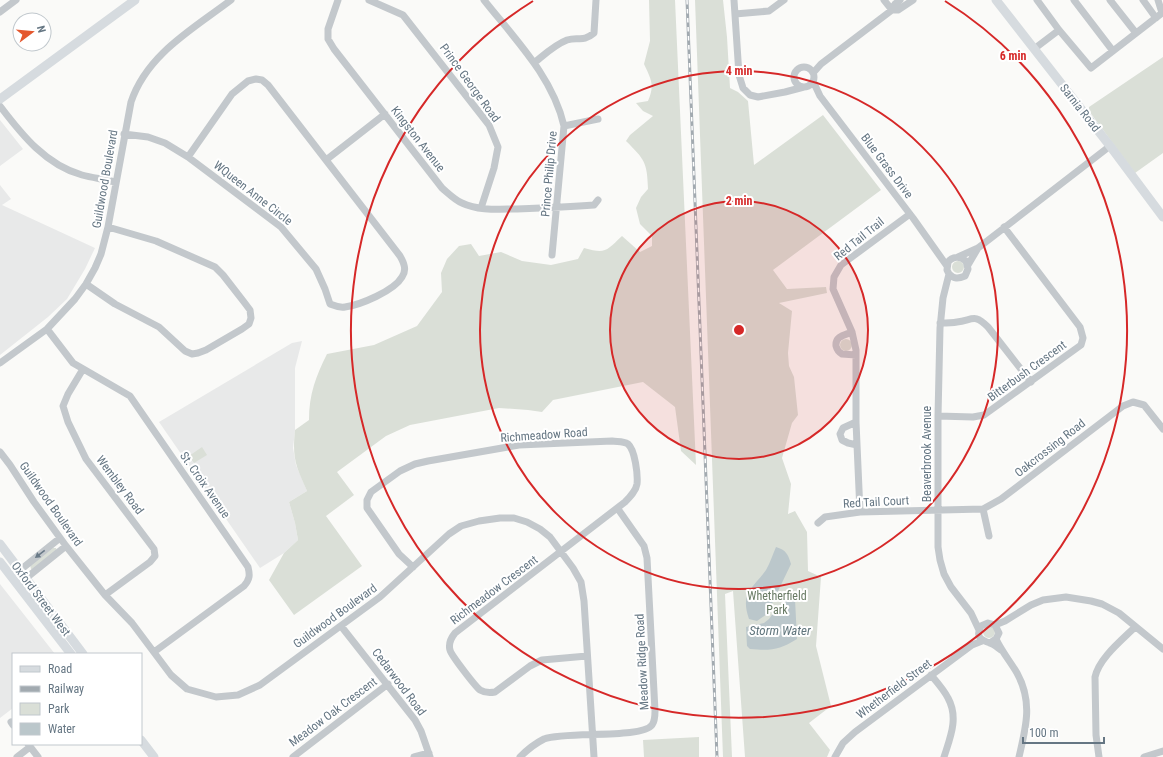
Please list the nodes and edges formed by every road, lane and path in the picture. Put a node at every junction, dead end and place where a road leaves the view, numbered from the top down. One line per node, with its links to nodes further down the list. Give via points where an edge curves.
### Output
1 (16, 0): 20 (street)
2 (135, 0): 34 (main road)
3 (231, 0): 39 (street, Guildwood Boulevard, via 164,50 143,74 134,91)
4 (338, 0): 36 (street, Kingston Avenue, via 328,30 328,39)
5 (369, 0): 45 (street, Prince George Road, via 403,15 489,125 498,147)
6 (596, 0): 27 (street, via 594,33 587,38 569,39)
7 (734, 0): 21 (street)
8 (784, 0): 21 (street, via 769,11)
9 (884, 0): 19 (street)
10 (900, 0): 19 (street)
11 (913, 0): 19 (street, via 898,10)
12 (996, 0): 25 (main road, Sarnia Road)
13 (1037, 0): 23 (street)
14 (1074, 0): 26 (street)
15 (1110, 0): 24 (street)
16 (1143, 0): 22 (street)
17 (1158, 0): 22 (street, via 1162,13)
18 (488, 1): 27 (street, Prince Philip Drive)
19 (892, 10): 28 (street)
20 (0, 12)
21 (735, 14): 32 (street, via 739,75 743,88 750,95 758,97)
22 (1156, 18): 24 (street)
23 (1058, 30): 25 (street); 26 (street, via 1091,68)
24 (1136, 33): 26 (street)
25 (1034, 49): 40 (main road, Sarnia Road)
26 (1113, 51)
27 (534, 63): 38 (street, Prince Philip Drive, via 554,93)
28 (811, 70): 29 (street, via 802,67 796,71); 30 (street)
29 (794, 78): 31 (street, via 797,84); 32 (street)
30 (813, 81): 31 (street); 33 (street, Blue Grass Drive)
31 (805, 87): 32 (street); 33 (street, Blue Grass Drive)
32 (785, 92)
33 (820, 96): 47 (street, Blue Grass Drive)
34 (0, 99)
35 (0, 106): 43 (street, via 36,149 55,163 81,175)
36 (385, 114): 42 (street); 45 (street, Kingston Avenue, via 442,188 461,203)
37 (598, 119): 38 (street)
38 (564, 126): 46 (street, Prince Philip Drive)
39 (124, 134): 41 (street, via 148,137 165,143); 43 (street, Guildwood Boulevard)
40 (1110, 146): 48 (main road, Sarnia Road); 50 (street)
41 (188, 157): 42 (street, WQueen Anne Circle, via 232,94 248,81 256,79 268,85); 42 (street, WQueen Anne Circle, via 281,227 316,269 330,304 346,307 385,292 402,277 405,271 404,263)
42 (326, 160)
43 (116, 182): 49 (street, Guildwood Boulevard)
44 (598, 200): 46 (street, Kingston Avenue, via 594,205)
45 (481, 208): 46 (street, Kingston Avenue)
46 (557, 208): 53 (street, Prince Philip Drive)
47 (910, 214): 52 (street, Blue Grass Drive); 63 (street, Red Tail Trail, via 841,265 834,277 834,289)
48 (1163, 217)
49 (108, 227): 59 (street, Guildwood Boulevard, via 101,254); 59 (street, via 156,241 215,267 250,310 249,324 206,350 192,354 159,327 115,304)
50 (1004, 227): 51 (street); 67 (street, Bitterbush Crescent, via 1082,332 1081,345)
51 (978, 248): 54 (street); 55 (street)
52 (936, 250): 54 (street); 56 (street, Blue Grass Drive)
53 (552, 255)
54 (956, 257): 55 (street, via 966,261); 56 (street, via 948,262)
55 (968, 265): 58 (street, via 965,276)
56 (947, 266): 57 (street)
57 (949, 274): 58 (street); 60 (street, Beaverbrook Avenue)
58 (957, 278): 60 (street)
59 (86, 284): 62 (street, Guildwood Boulevard)
60 (946, 287): 61 (street, Beaverbrook Avenue)
61 (940, 323): 67 (street, via 972,318 980,320); 68 (street, Beaverbrook Avenue)
62 (47, 328): 65 (street, Guildwood Boulevard); 66 (street, St. Croix Avenue, via 73,363)
63 (852, 332): 64 (street, Red Tail Trail); 64 (street, via 840,337 836,346 842,354)
64 (856, 355): 69 (street, Red Tail Trail)
65 (0, 363)
66 (84, 369): 87 (street, Wembley Road, via 63,406 68,422 86,459 154,549 155,556); 96 (street, St. Croix Avenue, via 130,396 248,566 250,574 244,586)
67 (1031, 382): 68 (street, Bitterbush Crescent, via 984,415)
68 (938, 416): 75 (street, Beaverbrook Avenue)
69 (856, 422): 71 (street, Red Tail Trail); 71 (street, via 843,428 840,434 842,440)
70 (1163, 429): 74 (street, Oakcrossing Road, via 1144,405 1133,402 1123,406 1001,499)
71 (857, 445): 76 (street, Red Tail Trail)
72 (0, 452): 79 (street, Guildwood Boulevard)
73 (618, 509): 82 (street, Richmeadow Road); 84 (street, Richmeadow Road, via 633,493 637,484 633,450 621,442 519,445 428,460 400,471 371,492 367,500 367,508 399,554); 102 (street, Meadow Ridge Road, via 644,546 647,558 655,718 653,725 647,730)
74 (983, 509): 75 (street, Oakcrossing Road); 78 (street)
75 (938, 511): 76 (street, Red Tail Court); 88 (street, Beaverbrook Avenue, via 938,547 944,574)
76 (860, 512): 77 (street, Red Tail Court, via 825,517)
77 (818, 523)
78 (989, 536)
79 (60, 538): 81 (street, Guildwood Boulevard); 85 (street, one-way to 85)
80 (0, 544): 85 (main road, Oxford Street West)
81 (66, 546): 86 (street); 87 (street, Guildwood Boulevard)
82 (562, 552): 84 (street, Guildwood Boulevard, via 550,537 533,525 514,518 500,518 461,526); 99 (street, Guildwood Boulevard, via 581,582); 99 (street, Richmeadow Crescent, via 455,633 449,645 450,652 481,691 489,693 495,692 542,660)
83 (0, 562): 97 (main road, Oxford Street West)
84 (413, 567): 91 (street, Guildwood Boulevard, via 380,597)
85 (19, 571): 86 (main road, Oxford Street West)
86 (25, 579): 98 (main road, Oxford Street West)
87 (105, 595): 96 (street, Guildwood Boulevard, via 132,623)
88 (971, 612): 90 (street, Beaverbrook Avenue); 93 (street, Beaverbrook Avenue)
89 (1005, 621): 90 (street); 92 (street, via 1043,600 1066,597 1102,604 1119,613); 94 (street)
90 (992, 624): 93 (street, via 984,624); 94 (street)
91 (341, 626): 96 (street, Guildwood Boulevard, via 260,685 238,695 216,697 187,689 171,675); 101 (street, Cedarwood Road)
92 (1135, 627): 95 (street); 117 (street, via 1102,661 1095,677)
93 (980, 635): 94 (street); 100 (street, Whetherfield Street, via 972,645)
94 (995, 638): 116 (street, via 1021,680 1027,705 1027,719)
95 (1163, 649)
96 (154, 652)
97 (70, 653)
98 (82, 653)
99 (587, 656): 102 (street, Guildwood Boulevard)
100 (931, 675): 114 (street, Whetherfield Street, via 855,732 843,743); 115 (street, via 948,698 954,717)
101 (388, 684): 106 (street, Cedarwood Road, via 421,731); 110 (street, Meadow Oak Crescent)
102 (592, 734): 112 (street, Meadow Ridge Road, via 544,739); 113 (street, Guildwood Boulevard)
103 (142, 741): 109 (main road)
104 (29, 746): 107 (street); 108 (street)
105 (1163, 751): 118 (street)
106 (430, 755): 111 (street)
107 (17, 757)
108 (38, 757)
109 (154, 757)
110 (293, 757)
111 (414, 757)
112 (520, 757)
113 (594, 757)
114 (835, 757)
115 (944, 757)
116 (1019, 757)
117 (1099, 757)
118 (1144, 757)

